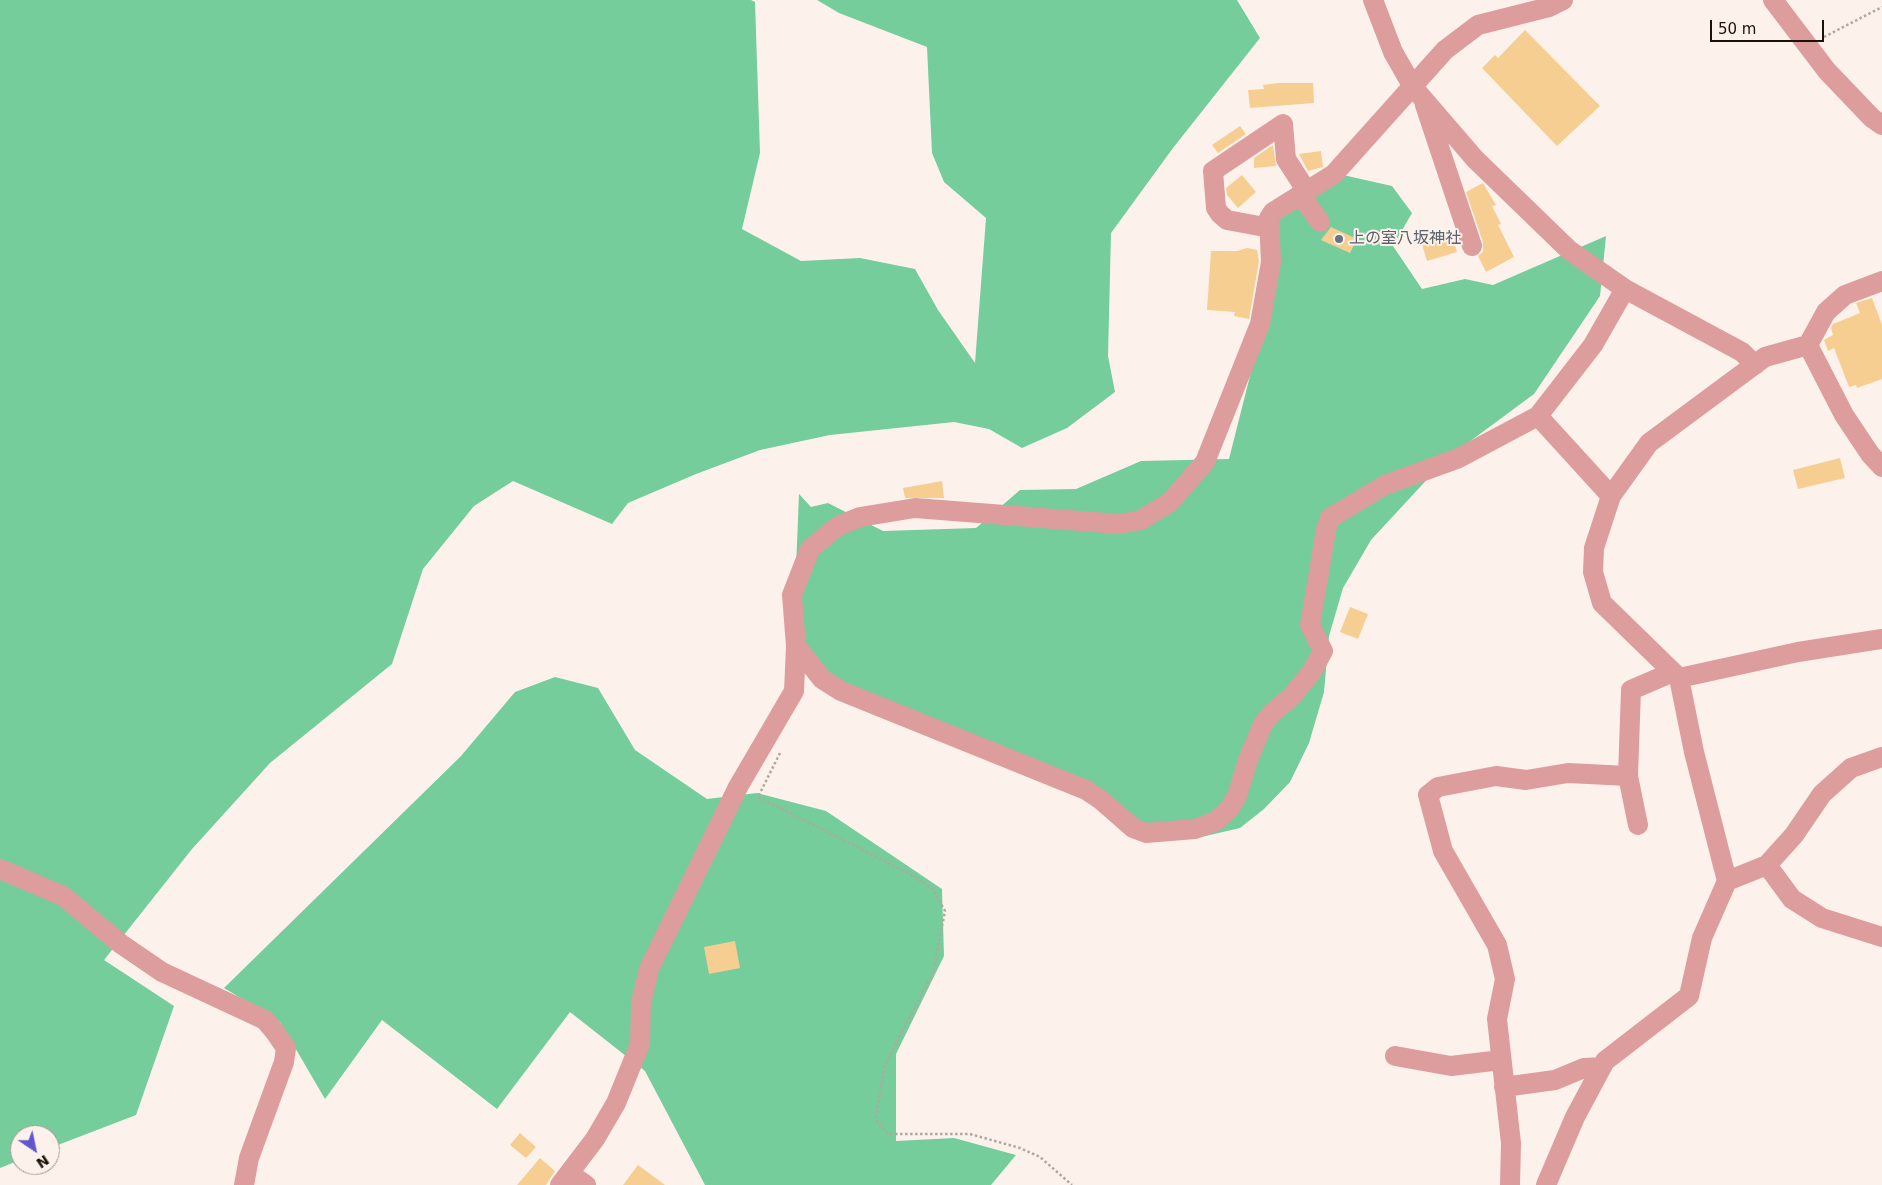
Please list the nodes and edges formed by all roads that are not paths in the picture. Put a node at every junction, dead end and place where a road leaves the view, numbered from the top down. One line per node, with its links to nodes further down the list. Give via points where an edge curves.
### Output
1 (1373, 0): 4 (street, via 1393,52)
2 (1563, 0): 4 (street, via 1549,7 1478,25 1445,50)
3 (1773, 0): 5 (street, via 1833,78)
4 (1418, 93): 6 (street, via 1334,174); 9 (street); 11 (street, via 1476,159 1569,250)
5 (1882, 125)
6 (1303, 192): 7 (street); 8 (street, via 1273,212 1269,218); 8 (street, via 1286,159 1283,124 1213,171 1216,208 1220,214 1227,220)
7 (1320, 222)
8 (1270, 228): 18 (street, via 1271,262 1260,324 1204,462 1170,502 1141,520 1119,524 915,508 860,517 838,526 810,549 792,595)
9 (1472, 246)
10 (1882, 281): 12 (street, via 1845,295 1826,312)
11 (1625, 289): 13 (street, via 1742,352); 14 (street, via 1593,345)
12 (1808, 345): 13 (street, via 1765,357); 15 (street, via 1844,415)
13 (1755, 365): 16 (street, via 1649,443)
14 (1538, 416): 16 (street); 18 (street, via 1459,458 1385,485 1330,518 1310,625 1322,651 1311,673 1263,724 1230,808 1216,822 1194,829 1146,833 1133,828 1086,790 841,691 822,678)
15 (1882, 467)
16 (1611, 496): 19 (street, via 1594,548 1593,572 1602,603)
17 (1882, 639): 19 (street)
18 (796, 646): 31 (street, via 794,691 738,787 649,968 641,1003 640,1044 616,1103)
19 (1676, 675): 21 (street, via 1631,690); 25 (street)
20 (1882, 757): 23 (street, via 1851,768 1822,794 1794,835)
21 (1628, 776): 22 (street); 28 (street, via 1568,773 1526,780 1496,776 1438,788 1428,794 1443,851 1498,945 1505,979 1497,1019)
22 (1638, 825)
23 (1767, 865): 25 (street); 26 (street, via 1792,899 1822,918)
24 (0, 868): 32 (street, via 63,896 121,944 162,972 265,1020 275,1032 286,1048 284,1062 249,1158)
25 (1727, 881): 29 (street, via 1702,938 1689,996)
26 (1882, 937)
27 (1395, 1056): 28 (street, via 1451,1066)
28 (1501, 1060): 30 (street)
29 (1602, 1067): 30 (street, via 1584,1068 1555,1080); 34 (street, via 1575,1117)
30 (1504, 1087): 33 (street, via 1511,1143)
31 (572, 1181)
32 (244, 1185)
33 (1510, 1185)
34 (1546, 1185)

